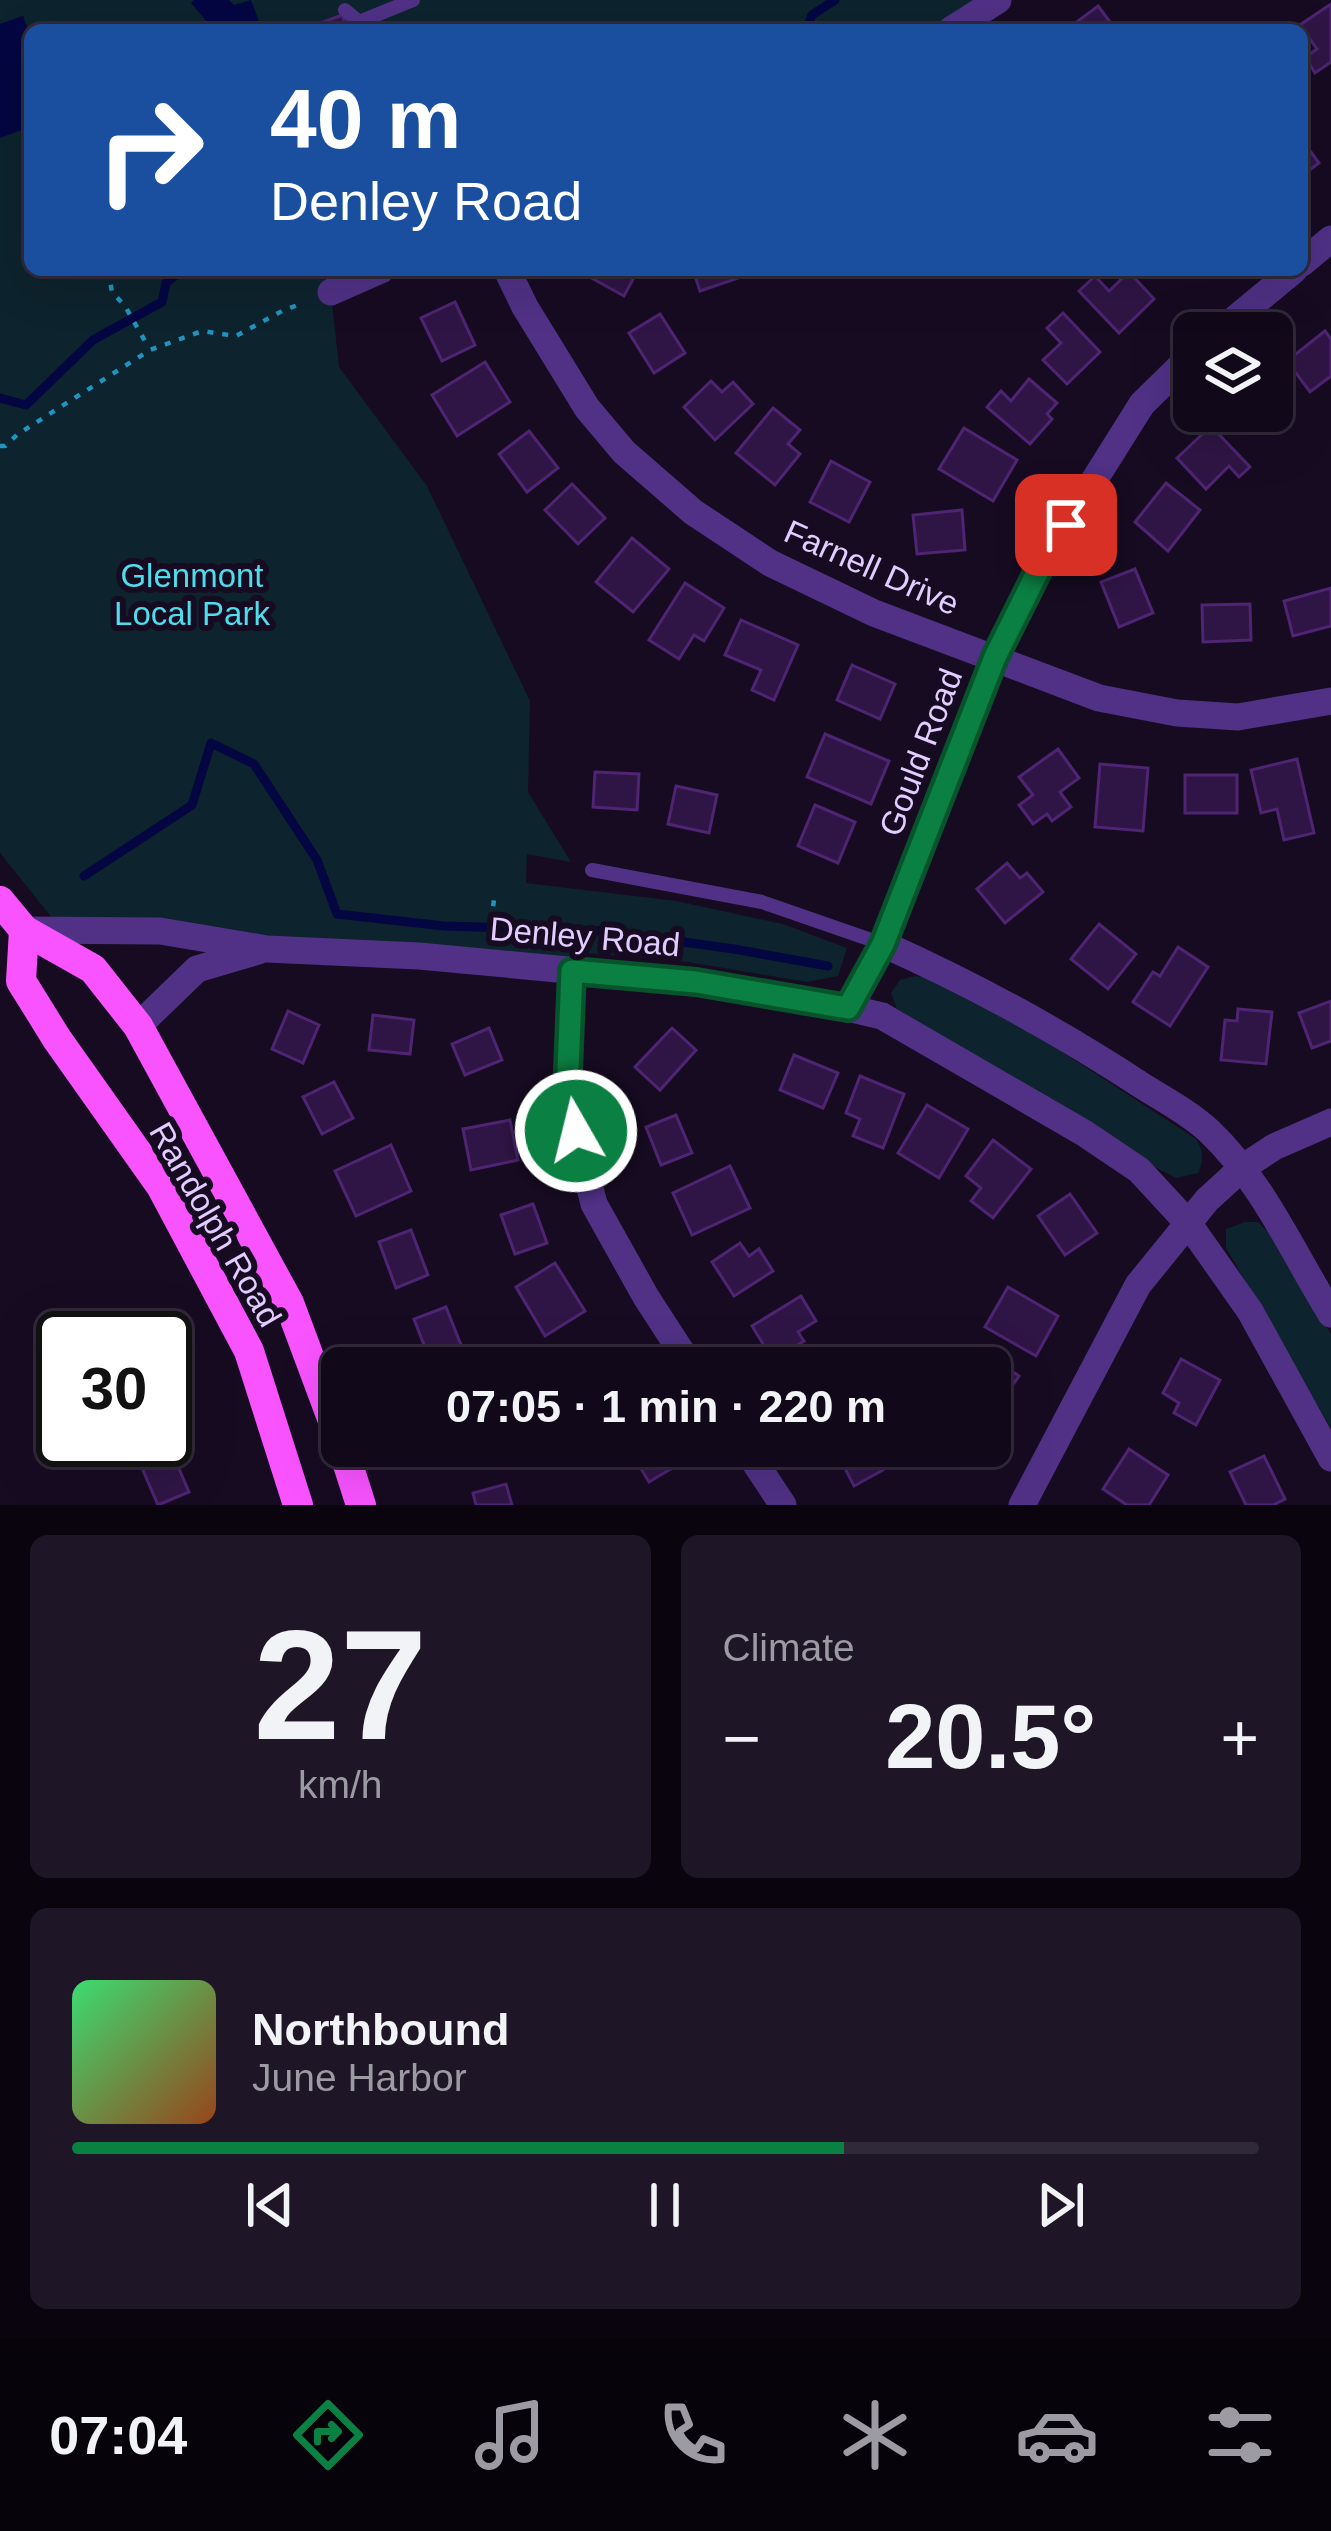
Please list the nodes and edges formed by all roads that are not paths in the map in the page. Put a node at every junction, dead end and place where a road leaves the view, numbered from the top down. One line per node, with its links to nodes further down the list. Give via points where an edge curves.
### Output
1 (413, 0): 3 (lane, via 359,22)
2 (998, 0): 4 (street)
3 (345, 10)
4 (960, 24)
5 (367, 276): 8 (street)
6 (511, 276): 11 (street, Farnell Drive, via 587,408 693,512 832,593)
7 (1287, 276): 9 (street)
8 (331, 292)
9 (1243, 312)
10 (1173, 374): 11 (street, Gould Road, via 1142,404 1041,565)
11 (995, 657): 12 (street, Farnell Drive, via 1099,698 1177,713 1238,717); 16 (street, Gould Road)
12 (1331, 701)
13 (592, 870): 16 (lane, via 762,902)
14 (0, 901): 15 (main road, Randolph Road)
15 (24, 931): 17 (street, Denley Road, via 160,931); 20 (main road, Randolph Road, via 93,969); 30 (main road, Randolph Road, via 21,981 161,1186 249,1351)
16 (883, 944): 19 (street, Gould Road); 22 (street, via 1107,1062 1208,1129)
17 (267, 949): 18 (street, Denley Road); 20 (street, Denley Road, via 196,969)
18 (572, 971): 19 (street, Denley Road); 25 (street, via 567,1095 594,1204)
19 (848, 1008): 23 (street, Denley Road, via 882,1016 1084,1133 1139,1170)
20 (138, 1026): 26 (main road, Randolph Road, via 289,1303)
21 (1331, 1122): 22 (street)
22 (1242, 1168): 23 (street); 24 (street)
23 (1188, 1223): 27 (street, Denley Road, via 1250,1311); 33 (street, via 1138,1285)
24 (1331, 1314)
25 (678, 1347)
26 (321, 1389)
27 (1331, 1458)
28 (349, 1467): 31 (main road, Randolph Road)
29 (758, 1467): 32 (street)
30 (298, 1505)
31 (361, 1505)
32 (783, 1505)
33 (1022, 1505)

